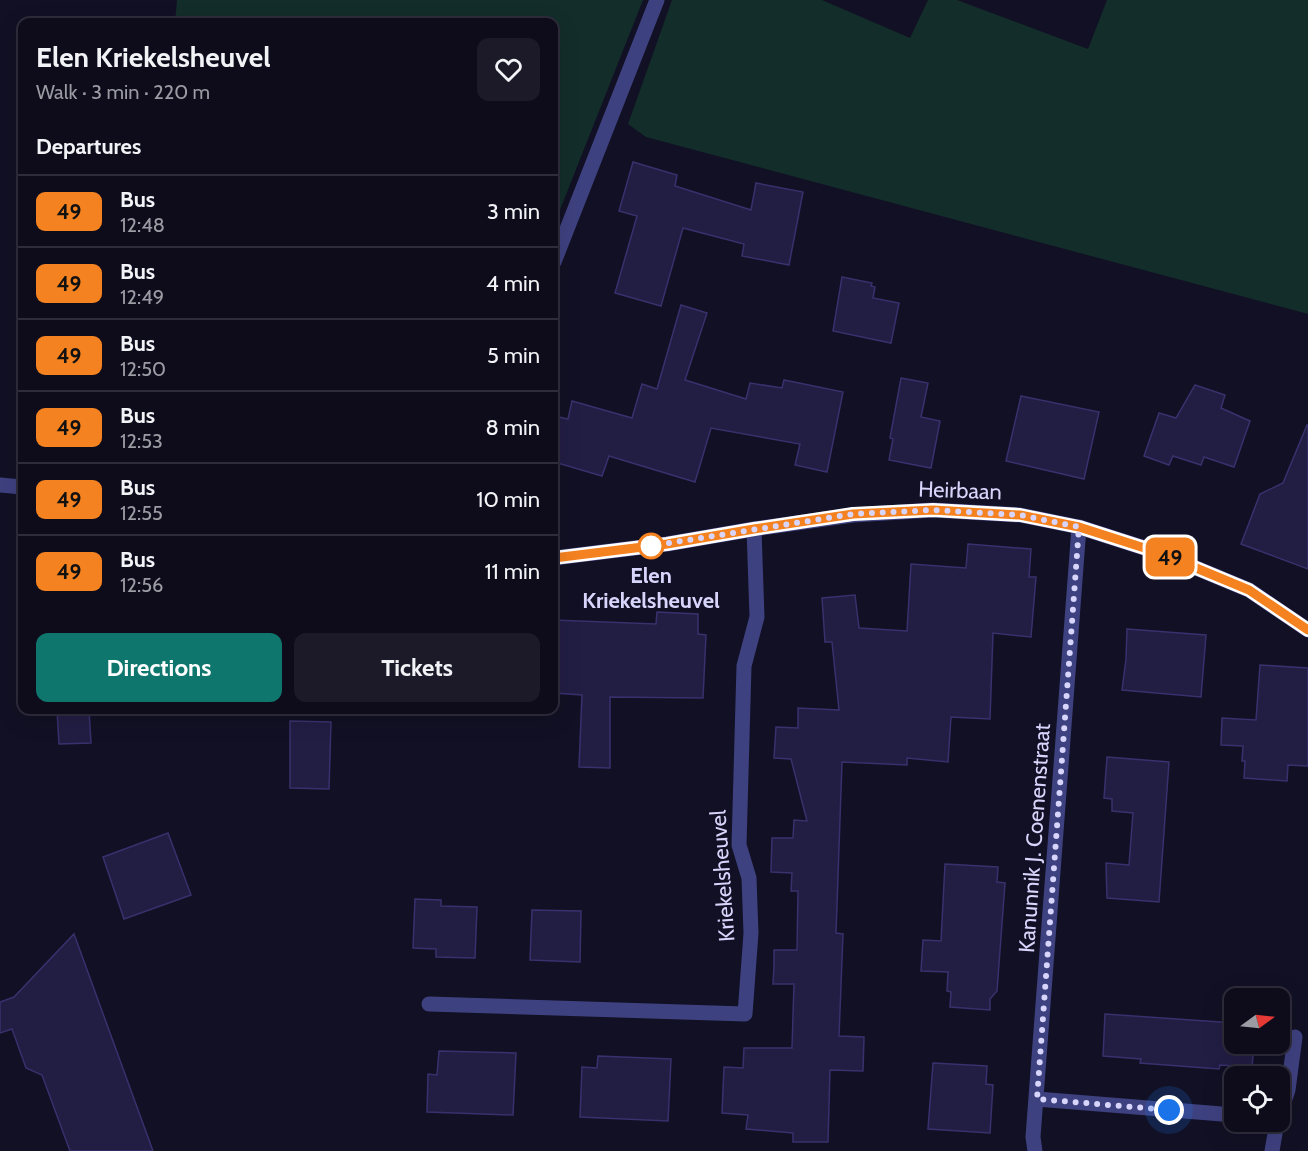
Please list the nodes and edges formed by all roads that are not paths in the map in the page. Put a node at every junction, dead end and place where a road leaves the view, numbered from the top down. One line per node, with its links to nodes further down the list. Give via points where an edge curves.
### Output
1 (657, 0): 2 (street)
2 (558, 252)
3 (0, 485): 4 (street)
4 (18, 487)
5 (1079, 527): 6 (street, Heirbaan, via 1020,515 933,510 853,514); 8 (street, Heirbaan, via 1160,553 1249,590); 12 (street, Kanunnik J. Coenenstraat)
6 (754, 529): 7 (street, Heirbaan); 9 (street, Kriekelsheuvel, via 757,617 744,666 739,845 749,878 751,933 745,1014)
7 (558, 558)
8 (1308, 630)
9 (429, 1004)
10 (1295, 1037): 11 (street)
11 (1290, 1075)
12 (1037, 1099): 13 (street); 15 (street, Kanunnik J. Coenenstraat)
13 (1224, 1114)
14 (1275, 1132): 16 (street)
15 (1035, 1151)
16 (1272, 1151)

